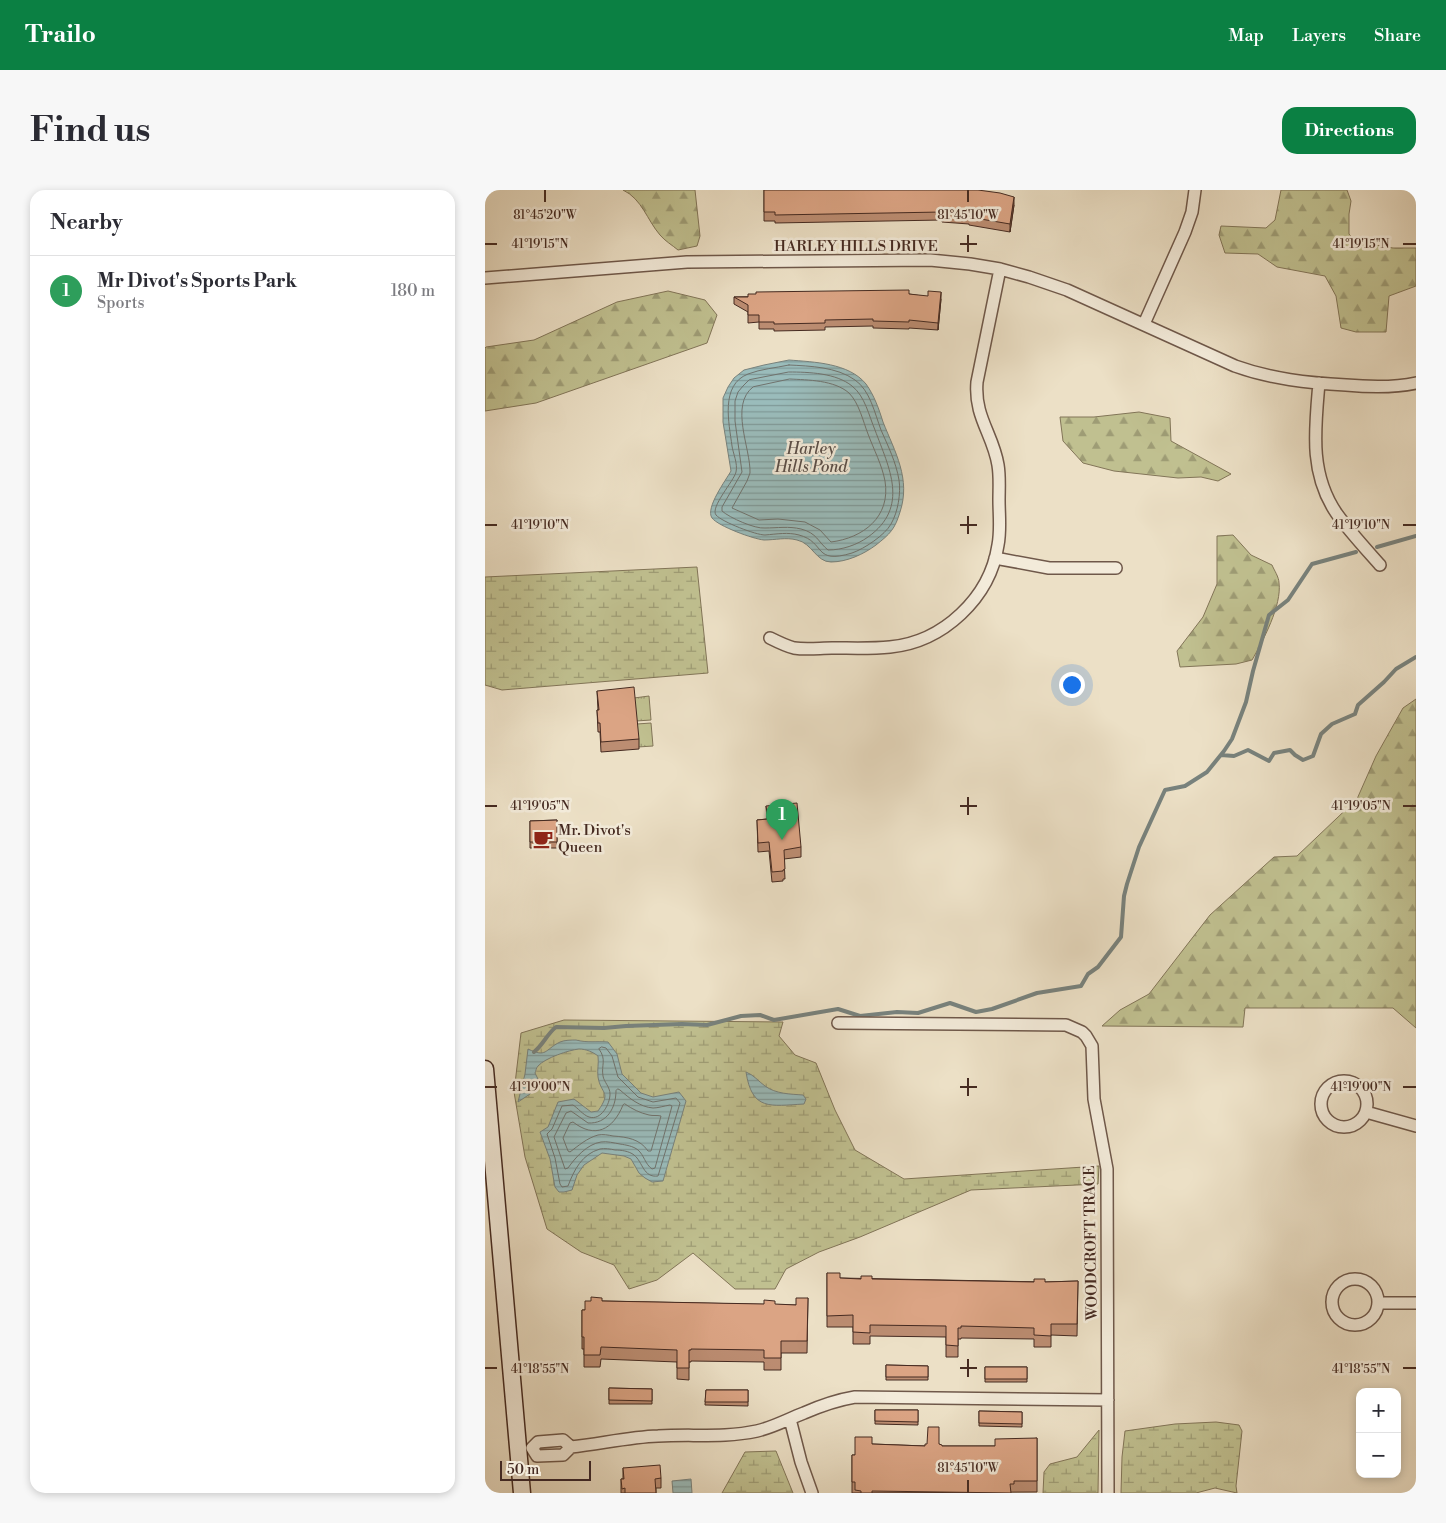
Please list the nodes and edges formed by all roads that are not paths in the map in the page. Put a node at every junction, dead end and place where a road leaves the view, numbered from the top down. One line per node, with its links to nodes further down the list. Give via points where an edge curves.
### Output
1 (1195, 190): 4 (street, via 1185,232)
2 (1000, 270): 3 (street, HARLEY HILLS DRIVE, via 931,260 687,262); 4 (street, HARLEY HILLS DRIVE, via 1067,290); 7 (street, via 976,392 979,412 999,468 999,539)
3 (485, 278)
4 (1144, 324): 6 (street, HARLEY HILLS DRIVE, via 1247,370)
5 (1416, 383): 6 (street, HARLEY HILLS DRIVE, via 1394,386)
6 (1319, 384): 8 (street, via 1316,465 1321,485 1337,514)
7 (995, 558): 9 (street, via 1049,568); 10 (street, via 969,607 921,640 888,647 801,648)
8 (1379, 565)
9 (1117, 568)
10 (770, 638)
11 (838, 1023): 17 (street, WOODCROFT TRACE, via 1066,1026 1086,1036 1092,1046 1094,1098 1107,1169)
12 (485, 1069): 19 (street)
13 (1366, 1112): 13 (street, via 1366,1097 1357,1085 1350,1082 1335,1083 1324,1092 1321,1100 1323,1114 1338,1127 1358,1123); 14 (street)
14 (1416, 1126)
15 (1379, 1303): 15 (street, via 1372,1285 1351,1279 1338,1286 1332,1308 1340,1320 1354,1326 1374,1317); 16 (street)
16 (1416, 1303)
17 (1108, 1400): 18 (street, via 855,1397 830,1402); 22 (street, WOODCROFT TRACE)
18 (790, 1419): 19 (street, via 758,1431 727,1436 658,1436 571,1447 563,1440 539,1442); 21 (street)
19 (525, 1449): 20 (street)
20 (522, 1493)
21 (811, 1493)
22 (1108, 1493)

